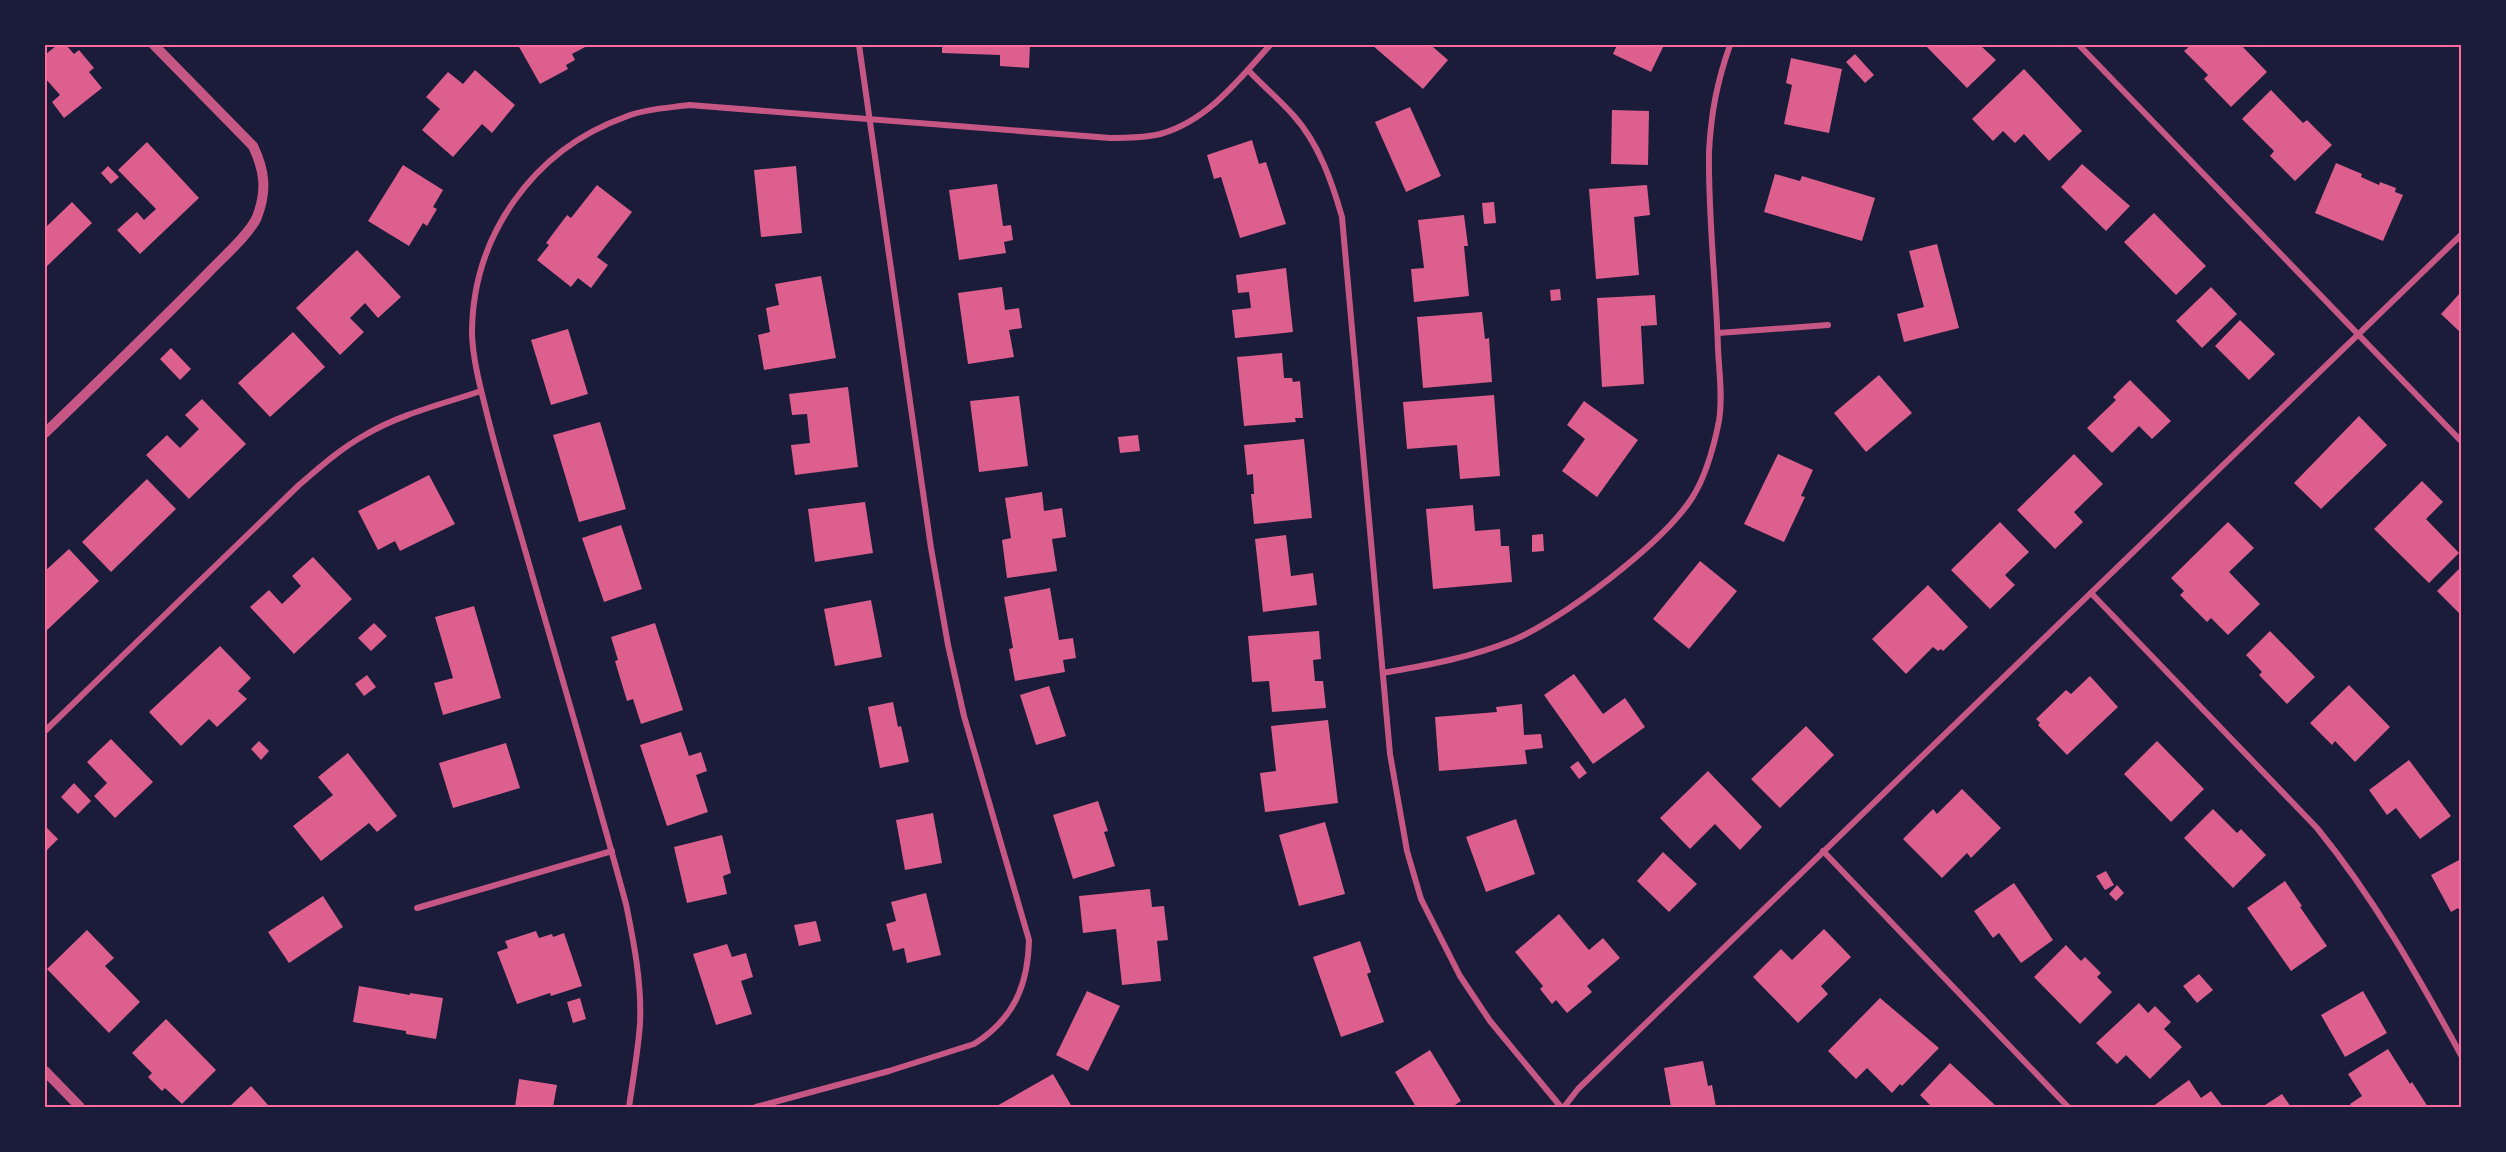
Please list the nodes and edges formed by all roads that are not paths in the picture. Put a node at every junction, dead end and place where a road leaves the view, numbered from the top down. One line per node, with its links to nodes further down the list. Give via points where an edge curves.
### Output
1 (154, 45): 13 (street, via 253,146 261,162 264,196 256,220 230,250)
2 (859, 45): 7 (street)
3 (1270, 45): 6 (street)
4 (1730, 45): 10 (street, via 1711,112 1709,152)
5 (2079, 45): 11 (street)
6 (1248, 70): 7 (street, via 1230,91 1188,123 1141,137 1110,138); 16 (street, via 1296,118 1331,180 1342,217)
7 (870, 118): 12 (street, via 689,105 627,116 601,126 555,155 507,209 494,230 479,273 472,335); 25 (street, via 948,645 964,716 1029,940 1029,966 1024,985 1003,1020 974,1044)
8 (2461, 235): 11 (street)
9 (1828, 325): 10 (street)
10 (1718, 333): 16 (street, via 1719,421 1708,462 1693,496 1678,516 1596,588 1514,640 1459,659)
11 (2359, 335): 14 (street); 15 (street)
12 (482, 391): 17 (street, via 395,420 365,434 330,458); 18 (street)
13 (45, 433)
14 (2461, 441)
15 (2091, 593): 19 (street); 21 (street, via 2317,828 2344,861 2375,906)
16 (1383, 673): 26 (street, via 1396,796 1421,899 1466,985 1490,1021)
17 (45, 730)
18 (612, 851): 20 (street); 24 (street, via 634,946 640,999)
19 (1823, 851): 26 (street); 27 (street)
20 (417, 908)
21 (2461, 1055)
22 (45, 1071): 23 (street)
23 (74, 1105)
24 (629, 1107)
25 (756, 1107)
26 (1562, 1107)
27 (2068, 1107)

